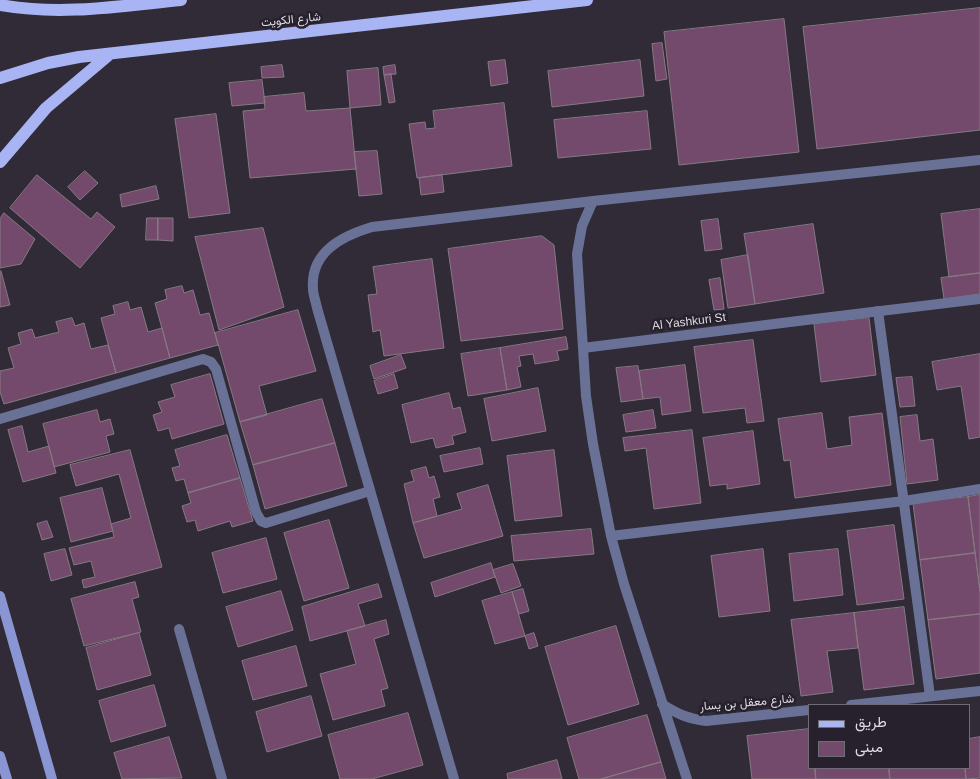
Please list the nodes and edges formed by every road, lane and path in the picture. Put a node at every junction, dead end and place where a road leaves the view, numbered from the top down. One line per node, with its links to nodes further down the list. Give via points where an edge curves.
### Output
1 (108, 0): 5 (main road)
2 (181, 0): 5 (main road)
3 (587, 0): 6 (main road, شارع الكويت)
4 (0, 5): 5 (main road, via 77,11)
5 (128, 6)
6 (110, 54): 7 (main road, شارع الكويت, via 48,63); 9 (main road, via 46,108)
7 (0, 78)
8 (980, 160): 10 (street)
9 (0, 162)
10 (593, 201): 13 (street, via 582,226 577,254); 16 (street, via 372,227 339,240 325,251 316,269 313,288)
11 (980, 299): 12 (street, Al Yashkuri St)
12 (878, 311): 13 (street, Al Yashkuri St); 17 (street)
13 (583, 348): 18 (street, via 593,444)
14 (0, 419): 16 (street, via 203,359 216,369 261,521 266,523)
15 (980, 489): 17 (street)
16 (370, 491): 30 (street)
17 (904, 500): 18 (street); 22 (street)
18 (611, 536): 23 (street)
19 (0, 596): 28 (main road)
20 (179, 629): 29 (street)
21 (980, 691): 22 (street)
22 (930, 696): 24 (street)
23 (662, 704): 25 (street, شارع معقل بن يسار, via 690,719 706,721); 31 (street)
24 (860, 704)
25 (808, 710)
26 (0, 756): 27 (main road)
27 (7, 779)
28 (52, 779)
29 (222, 779)
30 (454, 779)
31 (687, 779)

